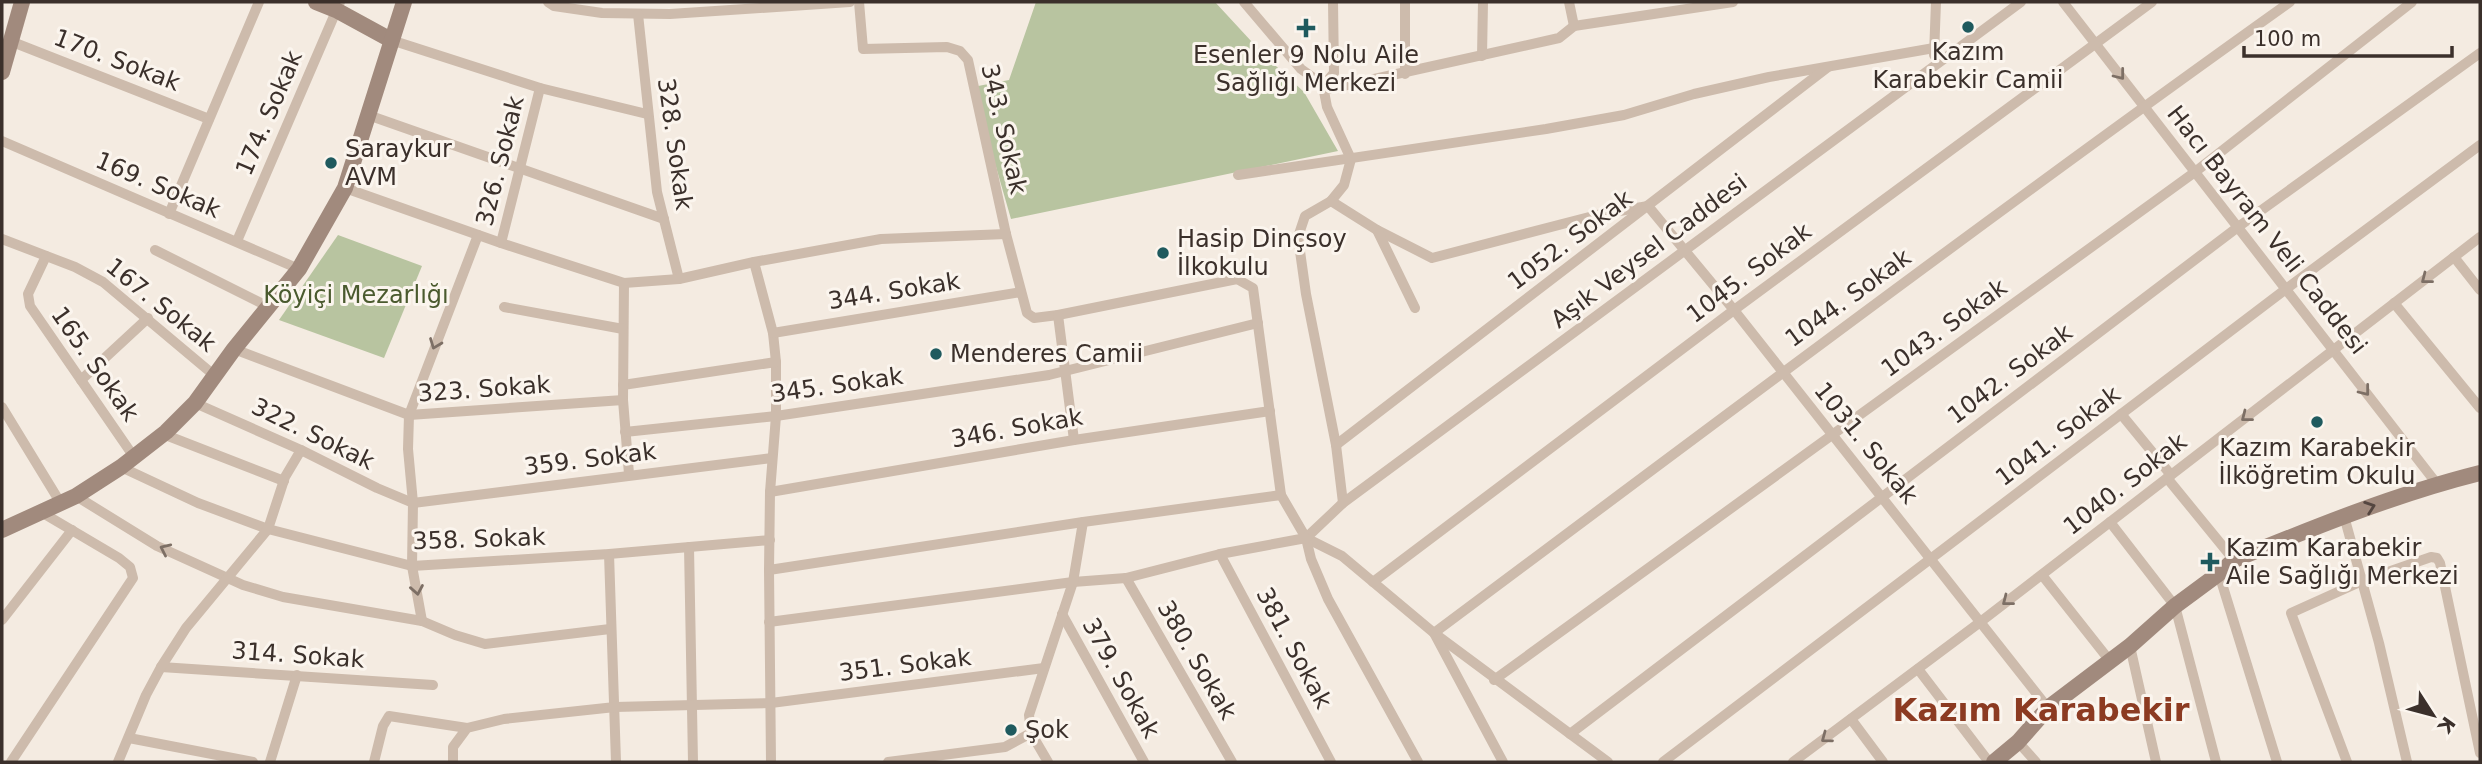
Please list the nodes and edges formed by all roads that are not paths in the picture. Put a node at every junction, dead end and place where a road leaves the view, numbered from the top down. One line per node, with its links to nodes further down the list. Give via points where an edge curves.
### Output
1 (22, 2): 24 (main road)
2 (258, 2): 38 (street)
3 (316, 2): 20 (main road)
4 (404, 2): 23 (main road)
5 (548, 2): 21 (street, via 602,13)
6 (850, 2): 21 (street)
7 (859, 2): 52 (street, 343. Sokak, via 863,48 947,47 968,60)
8 (1244, 2): 33 (street, via 1301,69)
9 (1333, 2): 33 (street, via 1334,73)
10 (1405, 2): 32 (street)
11 (1483, 2): 28 (street)
12 (1569, 2): 22 (street)
13 (1733, 2): 22 (street)
14 (1936, 2): 26 (street)
15 (2063, 2): 25 (street, Hacı Bayram Veli Caddesi)
16 (2152, 2): 25 (street, 1045. Sokak)
17 (2290, 2): 35 (street, 1044. Sokak)
18 (2412, 2): 43 (street, 1043. Sokak)
19 (2015, 4): 29 (street, Aşık Veysel Caddesi)
20 (338, 6): 23 (main road); 56 (street, 174. Sokak)
21 (638, 14): 36 (street, 328. Sokak)
22 (1574, 26): 28 (street, via 1559,38)
23 (391, 40): 34 (street); 37 (main road)
24 (10, 41): 31 (main road); 38 (street, 170. Sokak)
25 (2096, 44): 35 (street, Hacı Bayram Veli Caddesi, one-way to 35); 73 (street, 1045. Sokak)
26 (1934, 48): 29 (street); 30 (street)
27 (2480, 53): 50 (street, 1042. Sokak)
28 (1482, 56): 32 (street)
29 (1934, 65): 59 (street, Aşık Veysel Caddesi)
30 (1829, 66): 41 (street, via 1694,94 1624,115); 47 (street, 1052. Sokak)
31 (2, 72)
32 (1405, 74): 33 (street, via 1329,89)
33 (1322, 86): 41 (street)
34 (540, 88): 36 (street); 42 (street, 326. Sokak)
35 (2144, 106): 43 (street, Hacı Bayram Veli Caddesi); 83 (street, 1044. Sokak)
36 (647, 114): 49 (street, 328. Sokak)
37 (368, 115): 42 (street); 45 (main road)
38 (209, 119): 48 (street)
39 (2, 141): 48 (street, 169. Sokak)
40 (2480, 145): 66 (street, 1041. Sokak)
41 (1351, 159): 44 (street); 46 (street, via 1344,185)
42 (520, 169): 49 (street); 57 (street, 326. Sokak)
43 (2195, 172): 50 (street, Hacı Bayram Veli Caddesi); 97 (street, 1043. Sokak)
44 (1238, 175)
45 (345, 188): 53 (street); 63 (main road)
46 (1331, 201): 51 (street); 99 (street, via 1305,216 1298,237)
47 (1648, 206): 51 (street, via 1432,258); 59 (street, 1031. Sokak); 99 (street, 1052. Sokak)
48 (169, 214): 56 (street, 169. Sokak)
49 (664, 219): 64 (street, 328. Sokak)
50 (2238, 226): 66 (street, Hacı Bayram Veli Caddesi); 111 (street, 1042. Sokak)
51 (1377, 230): 72 (street)
52 (1006, 234): 62 (street, via 881,239); 68 (street, 343. Sokak)
53 (478, 235): 57 (street); 93 (street, one-way to 93)
54 (2480, 237): 61 (street, 1040. Sokak)
55 (2, 239): 60 (street, 167. Sokak)
56 (237, 241): 63 (street, 169. Sokak)
57 (501, 243): 65 (street)
58 (155, 250): 70 (street)
59 (1685, 251): 73 (street, 1031. Sokak); 114 (street, Aşık Veysel Caddesi)
60 (46, 256): 75 (street, 167. Sokak, via 103,282); 85 (street, 165. Sokak, via 28,294 30,306)
61 (2454, 257): 67 (street); 69 (street, 1040. Sokak, one-way to 69)
62 (754, 262): 64 (street); 78 (street)
63 (299, 269): 70 (main road)
64 (680, 279): 65 (street)
65 (624, 283): 77 (street)
66 (2286, 289): 80 (street, Hacı Bayram Veli Caddesi); 92 (street, 1041. Sokak)
67 (2480, 290)
68 (1021, 292): 74 (street, 343. Sokak, via 1027,313 1034,318); 78 (street, 344. Sokak)
69 (2394, 303): 80 (street, 1040. Sokak); 90 (street)
70 (269, 307): 79 (main road)
71 (504, 307): 77 (street)
72 (1415, 308)
73 (1734, 310): 83 (street, 1031. Sokak); 137 (street, 1045. Sokak)
74 (1058, 315): 76 (street, via 1237,279 1253,288); 82 (street)
75 (148, 318): 84 (street, 167. Sokak); 85 (street)
76 (1258, 323): 82 (street, 345. Sokak); 91 (street)
77 (623, 330): 86 (street)
78 (773, 333): 81 (street)
79 (234, 349): 84 (main road); 93 (street, 323. Sokak)
80 (2333, 350): 105 (street, 1040. Sokak, one-way to 105); 107 (street, Hacı Bayram Veli Caddesi, one-way to 107)
81 (776, 362): 86 (street); 94 (street)
82 (1066, 370): 94 (street, 345. Sokak); 98 (street)
83 (1783, 372): 97 (street, 1031. Sokak); 145 (street, 1044. Sokak)
84 (215, 376): 88 (main road)
85 (81, 380): 102 (street, 165. Sokak)
86 (623, 385): 87 (street)
87 (623, 400): 93 (street, 323. Sokak); 95 (street)
88 (195, 402): 96 (main road); 100 (street, 322. Sokak)
89 (2, 407): 112 (street)
90 (2480, 408)
91 (1270, 411): 98 (street, 346. Sokak); 109 (street)
92 (2121, 414): 105 (street); 127 (street, 1041. Sokak)
93 (409, 415): 113 (street)
94 (776, 416): 95 (street, 345. Sokak); 101 (street)
95 (625, 432): 104 (street)
96 (163, 434): 102 (main road); 106 (street)
97 (1831, 436): 111 (street, 1031. Sokak); 152 (street, 1043. Sokak)
98 (1074, 440): 108 (street, 346. Sokak)
99 (1336, 445): 114 (street)
100 (301, 450): 106 (street); 113 (street, 322. Sokak)
101 (772, 457): 104 (street, 359. Sokak); 108 (street)
102 (127, 462): 110 (main road); 119 (street, 358. Sokak, via 198,503)
103 (2480, 472): 107 (main road)
104 (629, 474): 113 (street, 359. Sokak)
105 (2169, 477): 118 (street, 1040. Sokak); 128 (street)
106 (284, 481): 119 (street)
107 (2437, 484): 116 (main road, one-way to 107)
108 (770, 492): 123 (street)
109 (1281, 495): 117 (street); 122 (street)
110 (76, 496): 112 (main road); 133 (street, one-way to 110, via 157,546)
111 (1883, 498): 127 (street, 1031. Sokak); 161 (street, 1042. Sokak)
112 (60, 502): 115 (main road)
113 (413, 503): 129 (street)
114 (1342, 503): 122 (street, Aşık Veysel Caddesi)
115 (41, 512): 120 (main road); 121 (street)
116 (2344, 516): 128 (main road); 135 (street)
117 (1083, 522): 130 (street); 136 (street)
118 (2110, 522): 132 (street, 1040. Sokak); 138 (street)
119 (268, 529): 129 (street, 358. Sokak); 133 (street)
120 (2, 530)
121 (72, 530): 140 (street); 166 (street, via 130,567 134,578)
122 (1306, 538): 126 (street); 137 (street, via 1342,556); 179 (street, via 1328,599)
123 (770, 540): 124 (street, 358. Sokak); 130 (street)
124 (689, 547): 125 (street, 358. Sokak); 155 (street)
125 (608, 554): 129 (street, 358. Sokak); 144 (street)
126 (1220, 554): 134 (street); 178 (street, 381. Sokak)
127 (1930, 559): 143 (street, 1031. Sokak); 182 (street, 1041. Sokak)
128 (2234, 560): 131 (main road)
129 (412, 566): 141 (street, one-way to 141)
130 (769, 570): 142 (street)
131 (2219, 574): 138 (main road); 189 (street)
132 (2042, 575): 143 (street, 1040. Sokak, one-way to 143); 147 (street)
133 (227, 577): 141 (street, via 283,597); 148 (street)
134 (1126, 579): 136 (street); 177 (street, 380. Sokak)
135 (2362, 581): 164 (street, via 2437,558); 190 (street, via 2291,613); 191 (street)
136 (1073, 582): 139 (street); 142 (street)
137 (1373, 582): 145 (street)
138 (2175, 606): 146 (main road); 188 (street)
139 (1062, 614): 149 (street); 176 (street, 379. Sokak)
140 (2, 620)
141 (422, 621): 144 (street, via 485,645)
142 (769, 622): 154 (street)
143 (1979, 623): 150 (street, 1040. Sokak); 157 (street, 1031. Sokak)
144 (610, 629): 156 (street)
145 (1433, 633): 152 (street); 180 (street)
146 (2130, 646): 147 (main road); 187 (street)
147 (2110, 661): 157 (main road)
148 (161, 667): 151 (street, 314. Sokak); 162 (street)
149 (1044, 668): 154 (street, 351. Sokak); 160 (street, via 1029,715)
150 (1918, 669): 158 (street, 1040. Sokak); 185 (street)
151 (297, 676): 153 (street, 314. Sokak); 169 (street)
152 (1494, 680): 161 (street)
153 (433, 685)
154 (771, 703): 155 (street, 351. Sokak); 173 (street)
155 (692, 704): 156 (street, 351. Sokak); 172 (street)
156 (615, 707): 159 (street, 351. Sokak, via 504,719); 171 (street)
157 (2048, 708): 163 (main road)
158 (1851, 719): 183 (street, 1040. Sokak, one-way to 183); 184 (street)
159 (467, 728): 165 (street, via 453,747); 170 (street, via 389,716)
160 (1031, 733): 174 (street, via 1005,747); 175 (street)
161 (1570, 734): 181 (street)
162 (129, 738): 167 (street); 168 (street)
163 (2018, 742): 185 (main road); 186 (street)
164 (2480, 753)
165 (456, 761)
166 (11, 762)
167 (118, 762)
168 (253, 762)
169 (270, 762)
170 (374, 762)
171 (616, 762)
172 (693, 762)
173 (771, 762)
174 (888, 762)
175 (1048, 762)
176 (1144, 762)
177 (1232, 762)
178 (1331, 762)
179 (1418, 762)
180 (1503, 762)
181 (1608, 762)
182 (1663, 762)
183 (1794, 762)
184 (1883, 762)
185 (1992, 762)
186 (2036, 762)
187 (2156, 762)
188 (2216, 762)
189 (2277, 762)
190 (2347, 762)
191 (2407, 762)

